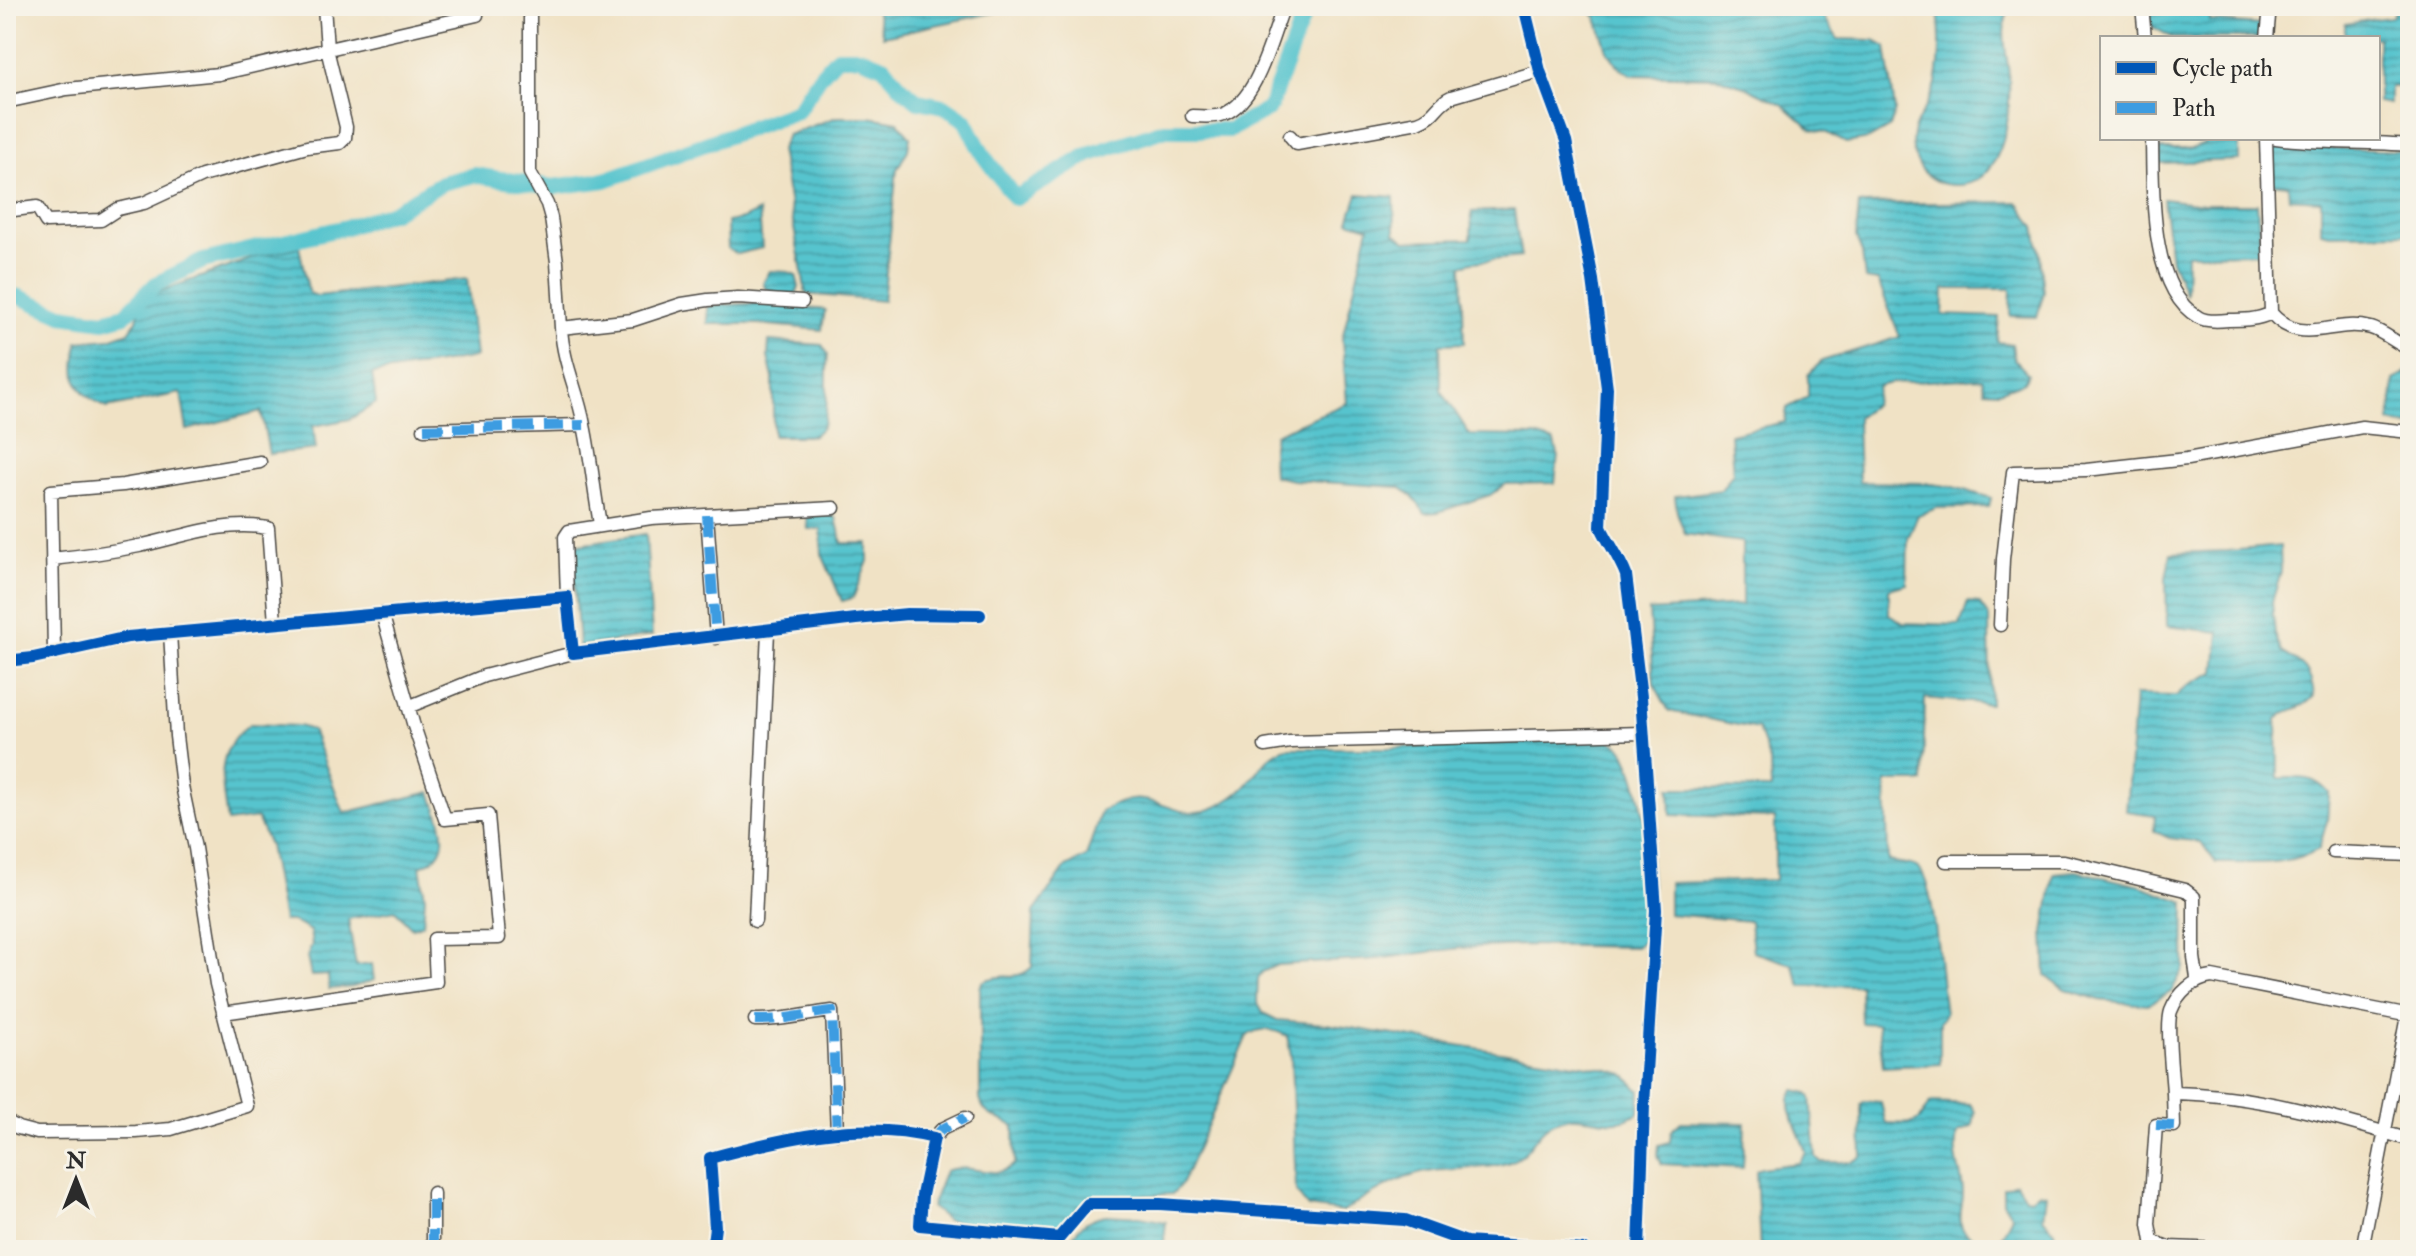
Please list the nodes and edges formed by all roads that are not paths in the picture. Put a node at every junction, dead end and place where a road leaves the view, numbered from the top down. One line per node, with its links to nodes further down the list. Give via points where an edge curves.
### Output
1 (324, 6): 10 (street)
2 (530, 6): 22 (street, via 530,173 547,204)
3 (1284, 6): 13 (street, via 1255,83 1240,105 1221,116)
4 (1524, 6): 11 (street)
5 (2142, 6): 8 (street)
6 (2270, 6): 9 (street)
7 (477, 15): 10 (street)
8 (2145, 36)
9 (2267, 36)
10 (327, 49): 12 (street, via 219,74 67,89); 19 (street, via 346,127 340,143 202,176 101,220 46,222 37,207)
11 (1540, 71): 14 (street, via 1451,97 1430,118 1418,122 1297,144); 44 (street, via 1566,141 1589,254 1607,388 1601,527 1626,575)
12 (6, 102)
13 (1192, 116)
14 (1290, 136)
15 (2152, 140): 21 (street, via 2160,257 2183,303 2199,318 2217,321)
16 (2266, 140): 21 (street)
17 (2288, 140): 18 (street)
18 (2410, 145)
19 (6, 211)
20 (802, 302): 22 (street, via 708,300 633,320)
21 (2271, 313): 23 (street, via 2295,331 2372,328)
22 (561, 328): 24 (street, via 566,368)
23 (2410, 349)
24 (584, 425): 25 (street); 30 (street)
25 (424, 429)
26 (2410, 432): 36 (street, via 2362,427 2176,461 2013,472)
27 (260, 462): 31 (street, via 51,491)
28 (834, 508): 29 (street)
29 (707, 515): 30 (street); 39 (street)
30 (600, 524): 32 (street, via 569,531 565,537)
31 (52, 559): 35 (street, via 206,529 268,528); 40 (street)
32 (567, 597): 33 (street); 41 (street)
33 (382, 613): 35 (street); 43 (street)
34 (980, 615): 37 (street, via 907,614)
35 (275, 623): 38 (street)
36 (2000, 625)
37 (768, 631): 39 (street); 49 (street)
38 (170, 632): 40 (street); 51 (street, via 182,786)
39 (716, 638): 41 (street)
40 (54, 652): 42 (street)
41 (573, 653): 43 (street, via 484,676)
42 (6, 661)
43 (408, 707): 51 (street, via 445,819 488,815 499,938 434,939 436,982)
44 (1643, 733): 45 (street); 65 (street, via 1656,910)
45 (1265, 746)
46 (2333, 852): 47 (street)
47 (2410, 855)
48 (1946, 861): 50 (street, via 2064,861 2185,890 2194,897)
49 (755, 921)
50 (2197, 978): 52 (street); 54 (street, via 2170,1013)
51 (223, 1013): 56 (street, via 247,1106 171,1129 136,1132 37,1133)
52 (2409, 1016): 58 (street)
53 (755, 1020): 57 (street, via 832,1011)
54 (2173, 1093): 58 (street, via 2248,1099); 66 (street, via 2174,1126 2156,1125 2152,1241 2168,1247)
55 (965, 1118): 59 (street)
56 (6, 1121)
57 (837, 1133): 59 (street, via 896,1130); 63 (street, via 710,1158)
58 (2386, 1133): 60 (street); 67 (street)
59 (934, 1138): 64 (street, via 920,1225 1059,1238 1088,1204 1160,1204 1405,1220 1466,1242)
60 (2410, 1140)
61 (433, 1193): 62 (street)
62 (433, 1250)
63 (712, 1250)
64 (1584, 1250)
65 (1639, 1250)
66 (2249, 1250)
67 (2362, 1250)

